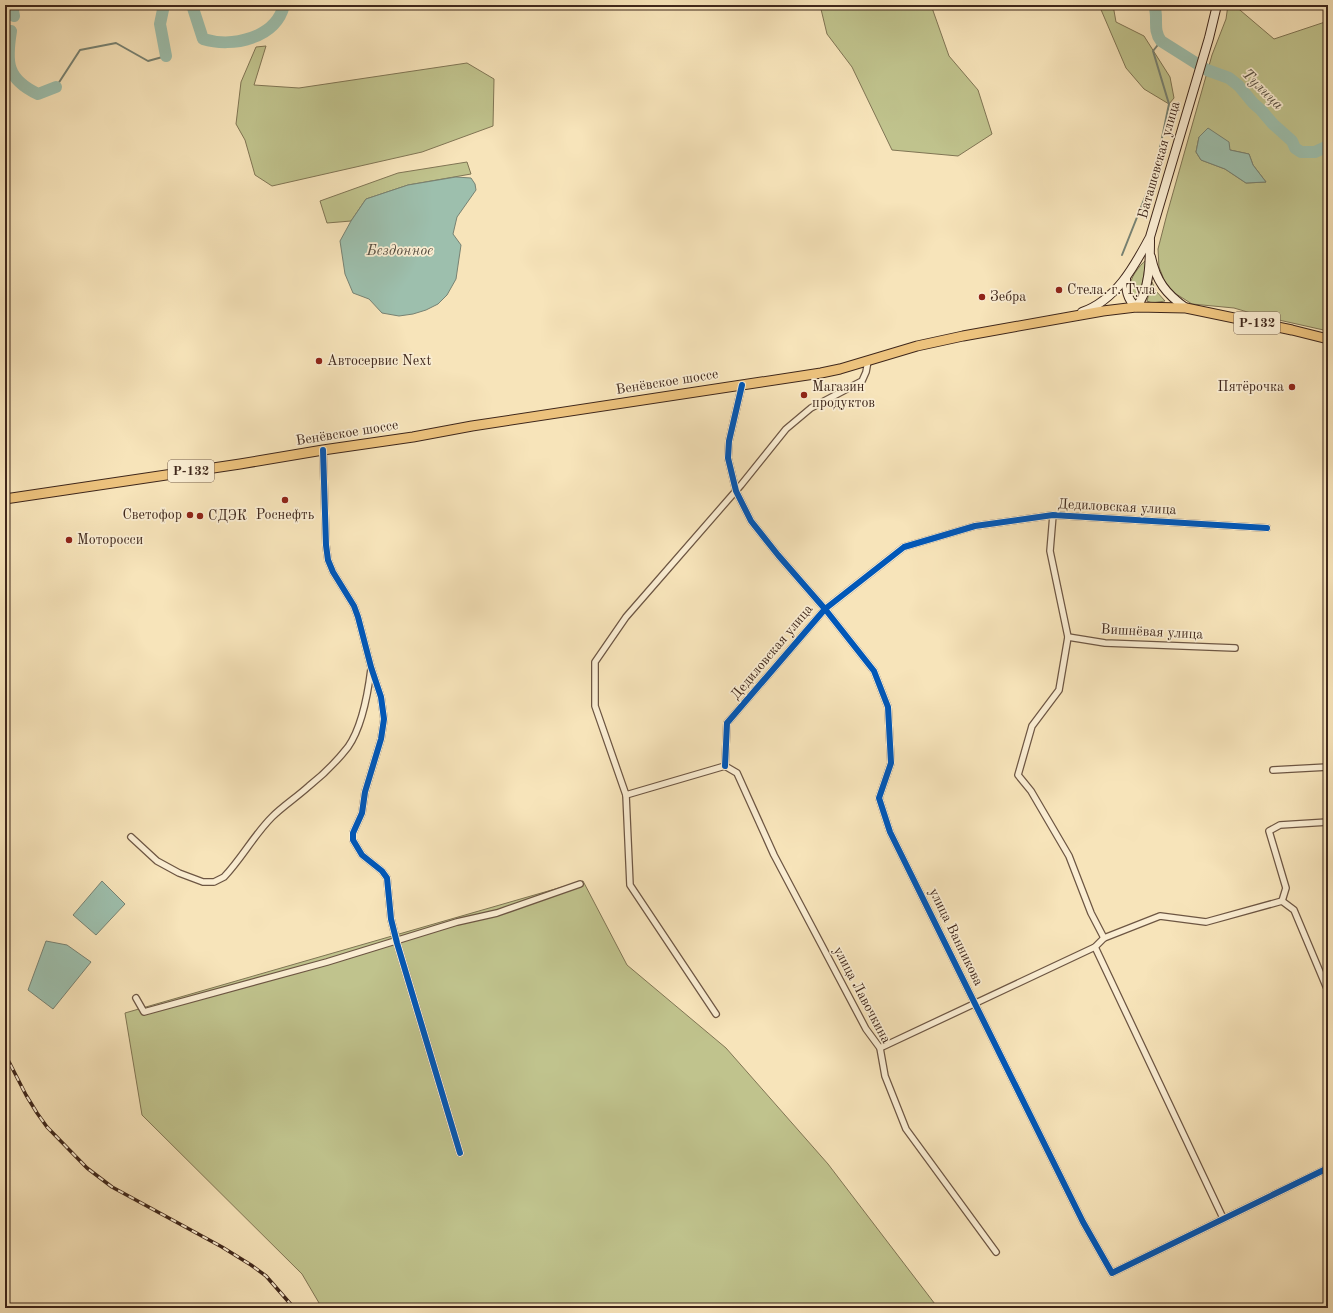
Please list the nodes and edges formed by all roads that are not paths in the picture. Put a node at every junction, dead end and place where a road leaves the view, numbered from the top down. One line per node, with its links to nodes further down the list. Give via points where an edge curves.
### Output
1 (1217, 5): 2 (main road, Баташевская улица)
2 (1150, 237): 3 (main road); 4 (main road)
3 (1150, 253): 5 (main road, via 1144,294); 6 (main road, via 1161,284 1169,295)
4 (1126, 279): 5 (main road, via 1129,300); 7 (main road, via 1098,305)
5 (1136, 307): 6 (main road, Венёвское шоссе / Р-132); 7 (main road, Венёвское шоссе / Р-132)
6 (1186, 308): 8 (main road, Венёвское шоссе / Р-132)
7 (1069, 317): 9 (main road, Венёвское шоссе / Р-132, via 917,346)
8 (1328, 339)
9 (868, 361): 10 (main road, Венёвское шоссе / Р-132, via 821,373); 12 (street, via 862,381 810,408 786,429)
10 (742, 385): 11 (main road, Венёвское шоссе / Р-132); 12 (street, улица Ванникова, via 728,441 728,458)
11 (323, 450): 13 (main road, Венёвское шоссе / Р-132); 19 (street, via 328,560 354,606)
12 (736, 491): 16 (street, улица Ванникова, via 751,521); 23 (street, via 626,617 595,662 595,706)
13 (5, 499)
14 (1053, 515): 15 (street, Дедиловская улица); 16 (street, Дедиловская улица, via 975,526 904,547); 17 (street, via 1050,551)
15 (1267, 528)
16 (825, 609): 20 (street, Дедиловская улица, via 727,723); 33 (street, улица Ванникова, via 874,671 888,707 891,763 879,798 890,832)
17 (1068, 637): 18 (street, Вишнёвая улица, via 1105,643); 28 (street, via 1059,690 1032,726 1018,775 1031,790 1069,856 1091,913)
18 (1235, 648)
19 (371, 667): 25 (street, via 361,716 348,747 310,785 271,818 224,877 214,882 203,882 179,872 157,861); 29 (street, via 381,697 384,719 362,813 352,833 362,855 387,878)
20 (725, 766): 23 (street); 35 (street, улица Лавочкина, via 738,773 774,855 866,1029)
21 (1328, 767): 22 (street)
22 (1273, 770)
23 (626, 795): 34 (street, via 630,885)
24 (1328, 822): 27 (street, via 1280,825 1269,831 1286,888)
25 (131, 838)
26 (580, 884): 29 (street, via 497,912)
27 (1282, 901): 28 (street, via 1206,922 1160,916); 31 (street, via 1294,910)
28 (1104, 938): 30 (street)
29 (396, 940): 32 (street, via 327,962 144,1012); 36 (street)
30 (1096, 947): 33 (street); 38 (street)
31 (1328, 991)
32 (136, 998)
33 (975, 1003): 35 (street); 38 (street, улица Ванникова, via 1083,1222 1112,1273)
34 (716, 1014)
35 (880, 1048): 39 (street, улица Лавочкина, via 884,1076 906,1129)
36 (460, 1153)
37 (1328, 1168): 38 (street)
38 (1223, 1218)
39 (996, 1252)

